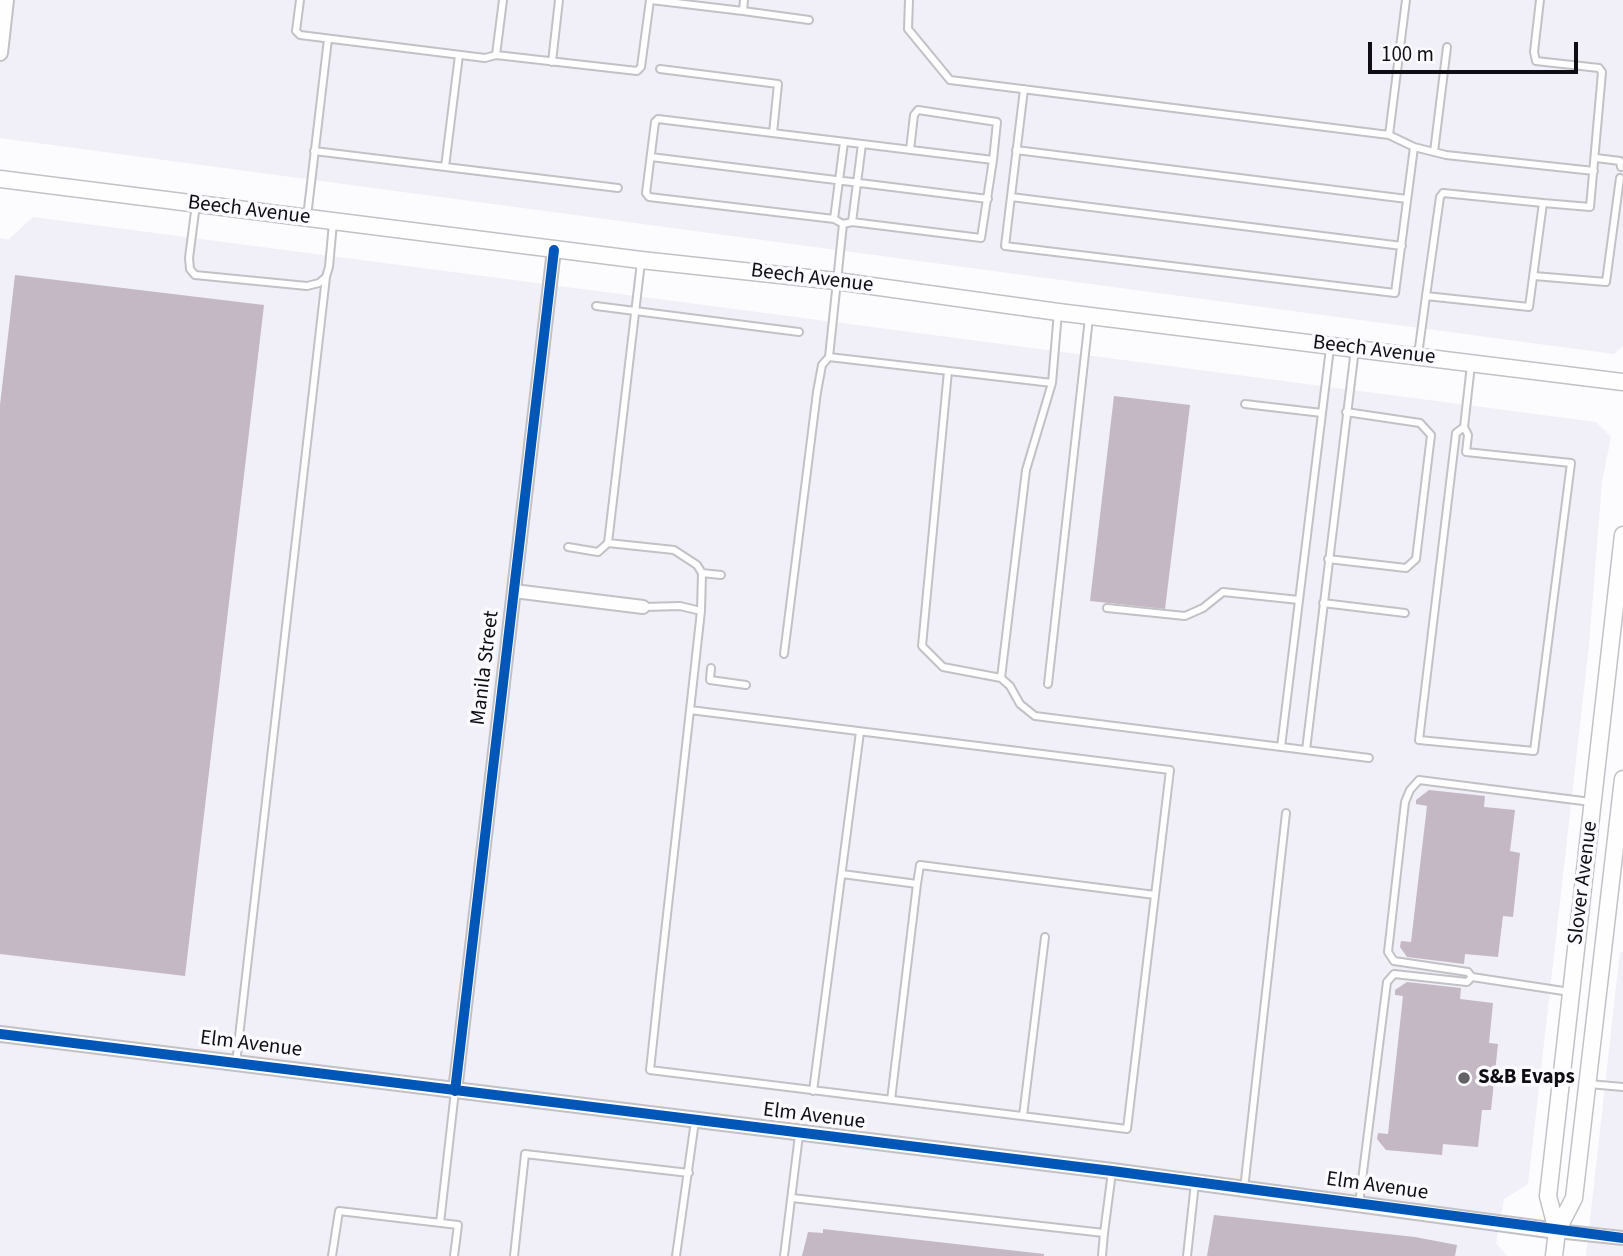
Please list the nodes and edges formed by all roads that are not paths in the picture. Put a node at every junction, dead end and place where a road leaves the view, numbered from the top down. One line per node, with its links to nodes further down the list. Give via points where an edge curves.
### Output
1 (6, 0): 14 (street)
2 (300, 0): 12 (lane, via 296,31)
3 (503, 0): 16 (lane)
4 (559, 0): 17 (lane)
5 (650, 0): 10 (lane); 17 (lane, via 640,70)
6 (744, 0): 10 (lane)
7 (909, 0): 19 (lane, via 908,29 944,77)
8 (1406, 0): 21 (lane)
9 (1540, 0): 30 (lane, via 1536,61 1602,72)
10 (743, 11): 11 (lane)
11 (809, 20)
12 (328, 38): 15 (lane); 25 (lane)
13 (1447, 47): 28 (lane)
14 (0, 53)
15 (459, 55): 16 (lane); 32 (lane)
16 (496, 55): 17 (lane)
17 (552, 62)
18 (660, 69): 20 (lane, via 778,84)
19 (1024, 89): 21 (lane); 27 (lane)
20 (773, 133): 22 (lane); 29 (lane, via 658,119)
21 (1389, 135): 24 (lane)
22 (844, 142): 23 (lane); 37 (lane)
23 (862, 144): 26 (lane); 38 (lane)
24 (1414, 147): 28 (lane); 42 (lane)
25 (314, 150): 32 (lane); 45 (lane)
26 (910, 150): 31 (lane); 31 (lane, via 918,110 997,122)
27 (1016, 150): 40 (lane); 42 (lane)
28 (1434, 152): 34 (lane)
29 (651, 157): 37 (lane); 46 (lane, via 649,197)
30 (1596, 158): 33 (lane, via 1620,161); 34 (lane)
31 (993, 160): 41 (lane)
32 (445, 167): 39 (lane)
33 (1621, 167)
34 (1594, 171): 43 (lane, via 1588,208)
35 (1620, 178): 53 (lane, via 1606,282)
36 (0, 179): 44 (main road, Beech Avenue)
37 (839, 180): 38 (lane); 46 (lane)
38 (857, 183): 41 (lane); 48 (lane)
39 (618, 188)
40 (1011, 197): 50 (lane); 50 (lane, via 1005,246 1395,293)
41 (988, 199): 48 (lane, via 983,237)
42 (1407, 200): 50 (lane)
43 (1544, 203): 53 (lane); 56 (lane, via 1443,193)
44 (196, 204): 45 (main road, Beech Avenue); 54 (lane, via 189,258 195,275 307,286)
45 (306, 218): 47 (main road, Beech Avenue)
46 (834, 219): 49 (lane)
47 (333, 221): 51 (main road, Beech Avenue); 54 (lane)
48 (852, 222): 49 (lane)
49 (843, 225): 55 (lane)
50 (1402, 246)
51 (554, 250): 52 (main road, Beech Avenue); 80 (street, Manila Street)
52 (641, 260): 55 (main road, Beech Avenue); 58 (lane)
53 (1534, 276): 56 (lane, via 1531,305 1526,309)
54 (326, 277): 108 (lane)
55 (836, 281): 59 (main road, Beech Avenue); 64 (lane)
56 (1426, 296): 65 (lane)
57 (596, 306): 58 (lane)
58 (634, 311): 61 (lane); 75 (lane)
59 (1058, 312): 60 (main road, Beech Avenue); 69 (lane)
60 (1089, 316): 62 (main road, Beech Avenue); 90 (lane)
61 (799, 332)
62 (1330, 346): 63 (main road, Beech Avenue); 72 (lane)
63 (1355, 349): 65 (main road, Beech Avenue); 71 (lane)
64 (829, 357): 67 (lane); 87 (lane, via 822,365 817,392)
65 (1418, 357): 66 (main road, Beech Avenue)
66 (1472, 364): 68 (main road, Beech Avenue); 73 (lane)
67 (948, 371): 69 (lane); 89 (lane, via 922,646 943,667)
68 (1623, 382)
69 (1052, 383): 89 (lane, via 1026,470)
70 (1245, 404): 72 (lane)
71 (1346, 412): 77 (lane); 77 (lane, via 1420,423 1431,435 1428,463 1416,559 1406,568)
72 (1322, 413): 81 (lane)
73 (1464, 427): 73 (lane, via 1456,433 1419,740 1534,751 1571,463 1466,452)
74 (1623, 535): 98 (main road, Slover Avenue)
75 (608, 543): 76 (lane, via 598,552); 78 (lane, via 674,550)
76 (568, 547)
77 (1328, 559): 82 (lane)
78 (702, 573): 79 (lane); 85 (lane)
79 (721, 575)
80 (514, 591): 83 (street); 111 (street, Manila Street)
81 (1299, 600): 84 (lane, via 1223,592 1185,616); 94 (lane)
82 (1323, 603): 86 (lane); 95 (lane)
83 (643, 607): 85 (lane)
84 (1107, 607)
85 (701, 611): 92 (lane)
86 (1405, 613)
87 (784, 654)
88 (711, 668): 91 (lane, via 709,680)
89 (1001, 678): 94 (lane, via 1035,716)
90 (1048, 684)
91 (746, 685)
92 (690, 710): 93 (lane); 112 (lane, via 650,1070)
93 (860, 732): 101 (lane); 103 (lane, via 1170,770)
94 (1281, 747): 95 (lane)
95 (1306, 750): 96 (lane)
96 (1369, 758)
97 (1623, 779): 100 (main road, Slover Avenue)
98 (1594, 802): 105 (lane, via 1419,780 1410,790 1402,822 1388,951 1394,961 1468,972); 106 (main road, Slover Avenue)
99 (1286, 813): 120 (lane)
100 (1619, 843): 109 (main road, Slover Avenue)
101 (842, 874): 102 (lane); 112 (lane)
102 (918, 884): 103 (lane, via 920,865); 113 (lane)
103 (1155, 895): 114 (lane, via 1127,1129)
104 (1045, 937): 114 (lane)
105 (1472, 977): 106 (lane); 122 (lane, via 1467,982 1394,974 1387,982)
106 (1570, 992): 124 (main road, Slover Avenue, via 1548,1196)
107 (0, 1034): 108 (street, Elm Avenue)
108 (236, 1063): 111 (street, Elm Avenue)
109 (1587, 1084): 110 (lane); 124 (main road, Slover Avenue, via 1574,1198)
110 (1623, 1087)
111 (455, 1091): 115 (street, Elm Avenue); 123 (lane)
112 (813, 1091): 113 (lane)
113 (891, 1100): 114 (lane)
114 (1023, 1116)
115 (695, 1121): 116 (street, Elm Avenue); 118 (lane)
116 (799, 1135): 117 (street, Elm Avenue); 121 (lane)
117 (1112, 1171): 119 (street, Elm Avenue); 125 (lane)
118 (689, 1173): 129 (lane, via 525,1154); 130 (lane)
119 (1195, 1183): 120 (street, Elm Avenue); 133 (lane)
120 (1244, 1189): 122 (street, Elm Avenue)
121 (792, 1198): 125 (lane); 131 (lane)
122 (1359, 1204): 124 (street, Elm Avenue)
123 (440, 1223): 127 (lane, via 338,1211); 128 (lane, via 458,1226)
124 (1557, 1231): 126 (street, Elm Avenue); 134 (main road, Slover Avenue)
125 (1104, 1233): 132 (lane)
126 (1623, 1238)
127 (332, 1256)
128 (454, 1256)
129 (514, 1256)
130 (676, 1256)
131 (784, 1256)
132 (1102, 1256)
133 (1187, 1256)
134 (1554, 1256)

